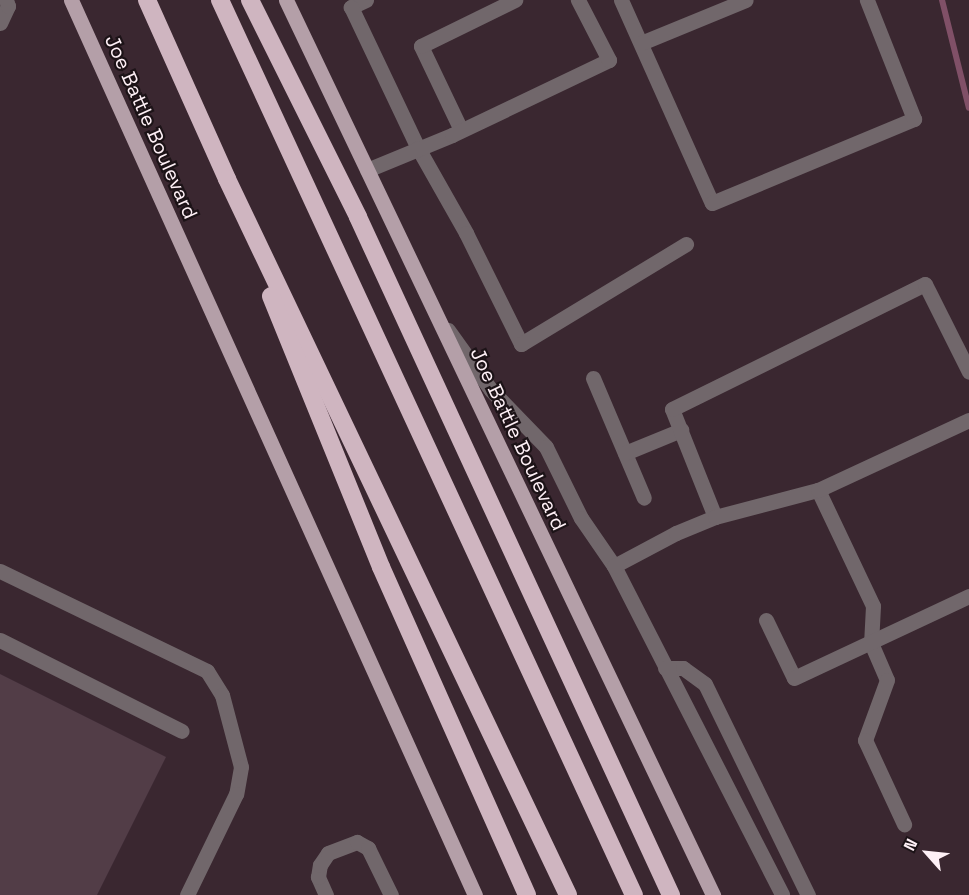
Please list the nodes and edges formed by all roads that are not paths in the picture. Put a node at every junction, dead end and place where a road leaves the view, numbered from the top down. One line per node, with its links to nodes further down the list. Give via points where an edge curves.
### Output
1 (70, 0): 41 (main road, Joe Battle Boulevard)
2 (147, 0): 18 (highway)
3 (220, 0): 44 (highway)
4 (250, 0): 45 (highway, via 358,217)
5 (286, 0): 17 (main road, Joe Battle Boulevard)
6 (366, 0): 16 (lane, via 351,7)
7 (514, 0): 15 (lane, via 421,46)
8 (578, 0): 15 (lane, via 609,60)
9 (621, 0): 14 (lane)
10 (746, 0): 14 (lane)
11 (867, 0): 14 (lane, via 914,119 712,202)
12 (5, 3): 13 (lane)
13 (0, 23)
14 (641, 43)
15 (461, 130): 16 (lane)
16 (418, 148): 17 (lane); 19 (lane, via 521,344)
17 (367, 170): 20 (main road, Joe Battle Boulevard)
18 (227, 179): 42 (highway, via 298,368 381,567); 43 (highway)
19 (686, 244)
20 (434, 309): 29 (lane, via 491,390 546,447 581,518); 46 (main road, Joe Battle Boulevard)
21 (969, 372): 24 (lane, via 925,284 672,409)
22 (593, 378): 25 (lane)
23 (969, 420): 26 (lane)
24 (681, 430): 25 (lane); 28 (lane)
25 (625, 453): 27 (lane)
26 (818, 490): 28 (lane); 34 (lane, via 873,606)
27 (644, 498)
28 (716, 517): 29 (lane)
29 (614, 566): 35 (lane)
30 (0, 571): 38 (lane, via 207,671 222,695 241,767 236,794)
31 (969, 597): 34 (lane)
32 (766, 620): 34 (lane, via 794,678)
33 (0, 639): 36 (lane)
34 (871, 643): 37 (lane, via 887,680 865,740)
35 (665, 668): 47 (lane); 48 (lane, via 683,668 705,684)
36 (182, 731)
37 (904, 824)
38 (187, 895)
39 (326, 895): 40 (lane, via 318,877 320,865 328,853 357,842 368,848)
40 (391, 895)
41 (475, 895)
42 (527, 895)
43 (568, 895)
44 (634, 895)
45 (671, 895)
46 (713, 895)
47 (782, 895)
48 (808, 895)

